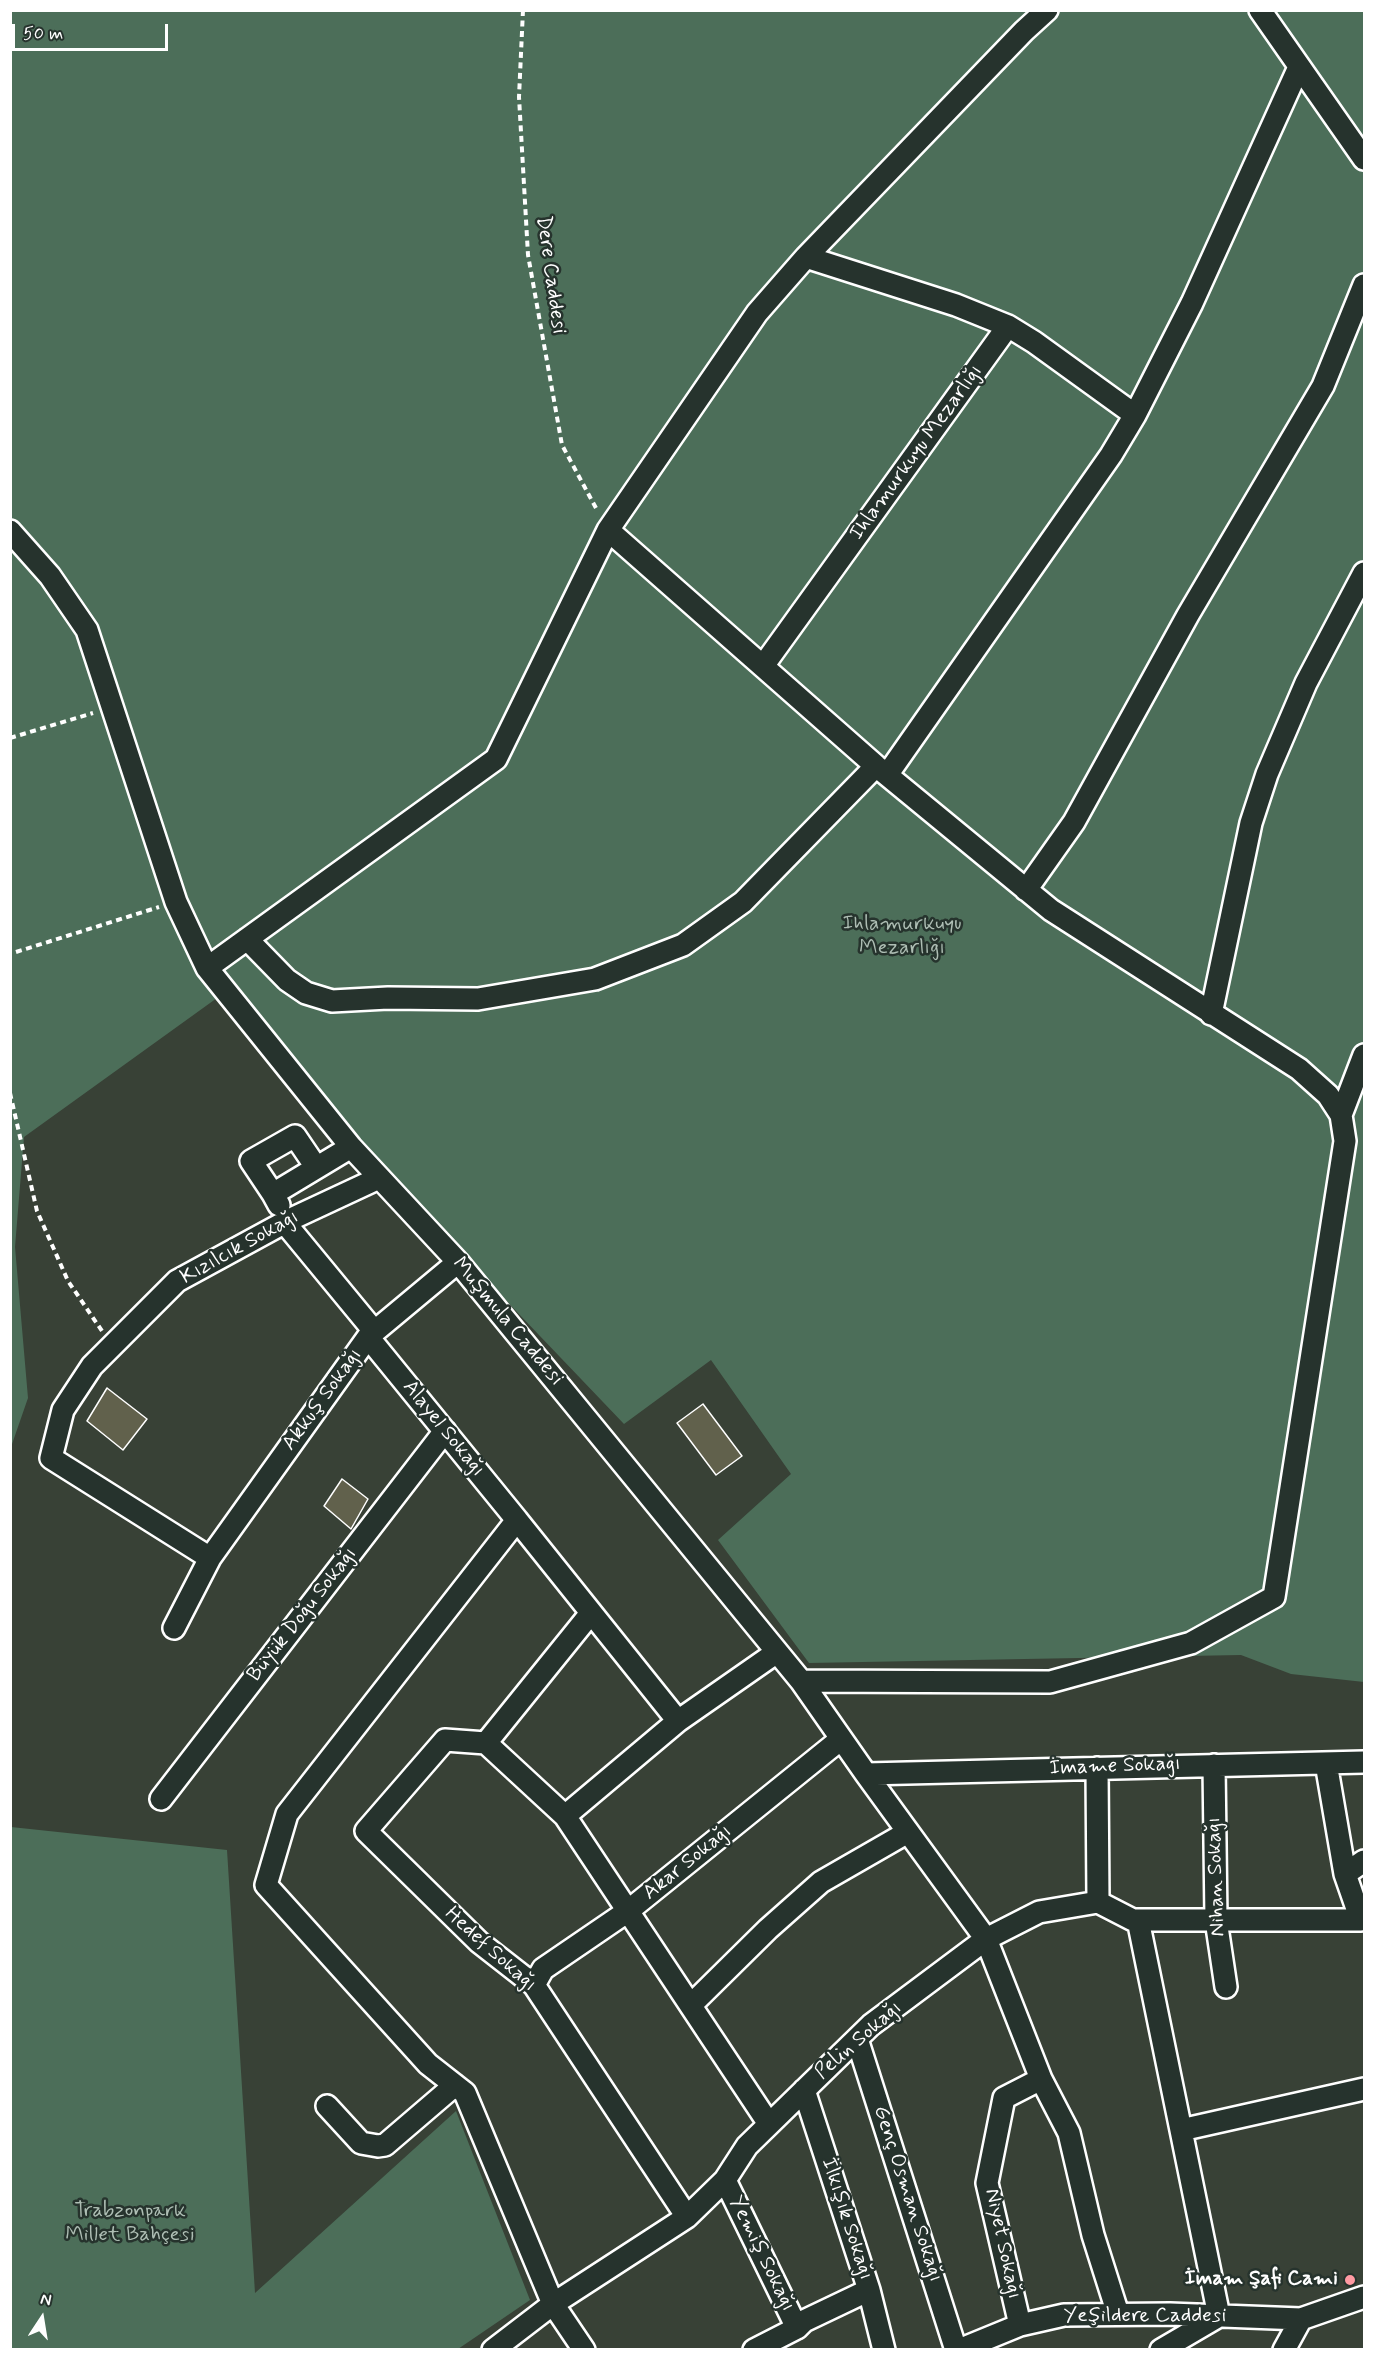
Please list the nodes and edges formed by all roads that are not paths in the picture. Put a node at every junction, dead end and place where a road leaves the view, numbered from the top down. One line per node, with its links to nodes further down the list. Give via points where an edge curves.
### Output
1 (1047, 10): 5 (street)
2 (1260, 10): 3 (street)
3 (1299, 67): 4 (street); 8 (street, via 1192,303)
4 (1365, 159)
5 (806, 257): 7 (street, via 956,305); 9 (street, via 757,313)
6 (1365, 285): 14 (street, via 1323,386 1188,615 1074,822)
7 (1008, 326): 8 (street); 12 (street, Ihlamurkuyu Mezarlığı)
8 (1135, 415): 13 (street, via 1111,455)
9 (608, 530): 12 (street); 15 (street, via 496,759)
10 (10, 531): 16 (street, Muşmula Caddesi, via 50,576 87,630 176,902)
11 (1365, 573): 17 (street, via 1306,683 1267,774 1251,824)
12 (763, 666): 13 (street)
13 (881, 771): 14 (street); 15 (street, via 743,902 683,945 595,979 478,999 332,1001 306,993 287,981)
14 (1026, 890): 17 (street)
15 (247, 939): 16 (street)
16 (207, 968): 20 (street, Muşmula Caddesi)
17 (1210, 1014): 19 (street, via 1299,1070 1328,1095)
18 (1365, 1055): 19 (street)
19 (1341, 1115): 33 (street, via 1346,1141 1274,1597 1191,1643 1050,1682)
20 (351, 1147): 21 (street); 22 (street, Muşmula Caddesi)
21 (316, 1167): 23 (street); 23 (street, Kızılcık Sokağı, via 295,1136 251,1161)
22 (379, 1178): 24 (street, Kızılcık Sokağı); 25 (street, Muşmula Caddesi)
23 (273, 1194): 24 (street, Alayel Sokağı)
24 (287, 1221): 26 (street, Alayel Sokağı); 29 (street, Kızılcık Sokağı, via 177,1281 92,1366 63,1410 51,1458)
25 (458, 1262): 26 (street, Akkuş Sokağı); 32 (street, Muşmula Caddesi)
26 (371, 1334): 27 (street, Alayel Sokağı); 29 (street, Akkuş Sokağı)
27 (445, 1431): 28 (street, Alayel Sokağı); 42 (street, Büyük Doğu Sokağı)
28 (517, 1520): 30 (street, Alayel Sokağı); 58 (street, via 287,1815 266,1885 428,2064)
29 (210, 1558): 31 (street, Akkuş Sokağı)
30 (591, 1613): 34 (street, Alayel Sokağı); 36 (street)
31 (174, 1628)
32 (777, 1652): 33 (street, Muşmula Caddesi); 34 (street)
33 (801, 1681): 35 (street)
34 (678, 1721): 43 (street)
35 (841, 1739): 41 (street); 48 (street, Akar Sokağı)
36 (486, 1743): 43 (street); 53 (street, Hedef Sokağı, via 445,1740 366,1831 479,1942)
37 (1365, 1762): 38 (street, İmame Sokağı)
38 (1326, 1763): 39 (street, İmame Sokağı); 46 (street)
39 (1214, 1765): 40 (street, İmame Sokağı); 50 (street, Nihan Sokağı)
40 (1097, 1768): 41 (street, İmame Sokağı); 47 (street)
41 (866, 1774): 44 (street)
42 (161, 1799)
43 (565, 1816): 48 (street)
44 (908, 1832): 52 (street); 55 (street, via 821,1882)
45 (1365, 1861): 46 (street)
46 (1345, 1874): 51 (street)
47 (1098, 1902): 49 (street); 52 (street, Pelin Sokağı, via 1039,1912)
48 (628, 1911): 53 (street, Akar Sokağı, via 543,1969); 55 (street)
49 (1138, 1920): 50 (street); 63 (street)
50 (1216, 1920): 51 (street); 54 (street, Nihan Sokağı)
51 (1363, 1924)
52 (986, 1940): 56 (street, Pelin Sokağı); 57 (street)
53 (534, 1984): 65 (street, Hedef Sokağı)
54 (1226, 1988)
55 (691, 2005): 62 (street)
56 (857, 2039): 60 (street, Pelin Sokağı); 78 (street, Genç Osman Sokağı)
57 (1041, 2079): 69 (street, via 1069,2133 1093,2235); 72 (street, Niyet Sokağı, via 1004,2098 987,2183)
58 (455, 2085): 61 (street, via 385,2145 361,2143); 68 (street, via 465,2093)
59 (1365, 2089): 63 (street)
60 (804, 2090): 62 (street, Pelin Sokağı); 66 (street, İlkışık Sokağı)
61 (327, 2106)
62 (769, 2124): 64 (street, Pelin Sokağı, via 747,2146)
63 (1181, 2130): 70 (street)
64 (725, 2180): 65 (street, Pelin Sokağı); 73 (street, Yemiş Sokağı)
65 (687, 2217): 68 (street, Pelin Sokağı)
66 (869, 2290): 73 (street); 77 (street, İlkışık Sokağı)
67 (1365, 2297): 71 (street)
68 (553, 2304): 74 (street, Pelin Sokağı); 75 (street)
69 (1118, 2314): 70 (street, Yeşildere Caddesi); 72 (street, Yeşildere Caddesi, via 1064,2314)
70 (1219, 2316): 71 (street, Yeşildere Caddesi); 79 (street)
71 (1300, 2319): 80 (street)
72 (1020, 2325): 78 (street, Yeşildere Caddesi)
73 (797, 2328): 76 (street)
74 (493, 2349)
75 (584, 2349)
76 (754, 2349)
77 (884, 2349)
78 (958, 2349)
79 (1161, 2349)
80 (1284, 2349)

